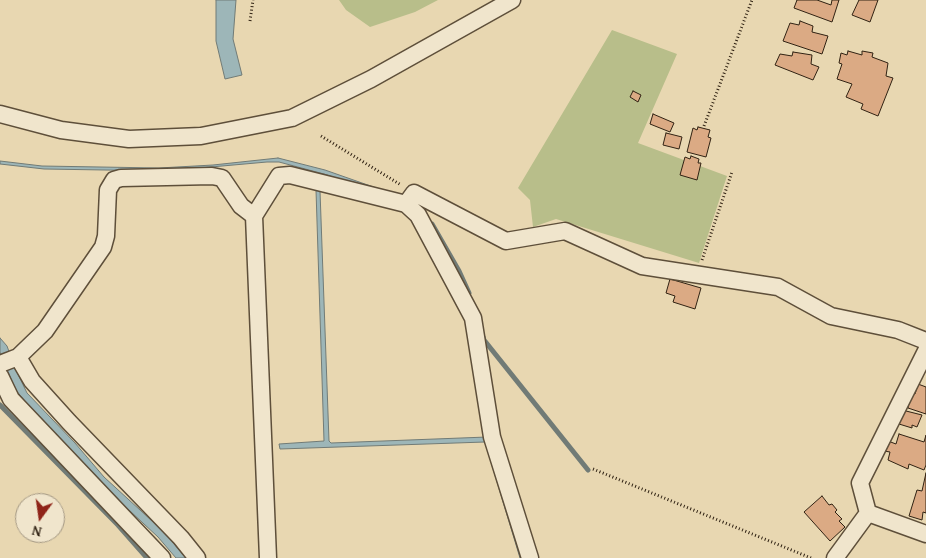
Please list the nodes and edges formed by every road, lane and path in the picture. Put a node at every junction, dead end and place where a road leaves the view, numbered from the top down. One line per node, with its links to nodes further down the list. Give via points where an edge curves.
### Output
1 (253, 0): 4 (path)
2 (512, 0): 5 (street, via 371,79 292,118 201,136 129,139 61,130)
3 (752, 0): 6 (path)
4 (250, 20)
5 (0, 114)
6 (704, 126)
7 (321, 136): 9 (path)
8 (732, 172): 11 (path)
9 (410, 198): 10 (street, via 290,175 279,176); 11 (street, via 506,241 565,232 642,266); 23 (street, via 473,318 492,437)
10 (254, 216): 14 (street, via 241,206 222,178 114,180 108,190 103,247 46,331); 22 (street)
11 (697, 275): 12 (street, via 778,287 831,316 898,330)
12 (926, 341)
13 (926, 350): 18 (street, via 860,483)
14 (18, 357): 15 (street); 21 (street, via 32,381)
15 (0, 364)
16 (0, 376): 20 (street, via 11,399)
17 (593, 468): 24 (path)
18 (868, 513): 19 (street); 25 (street)
19 (926, 534)
20 (162, 558)
21 (197, 558)
22 (268, 558)
23 (530, 558)
24 (812, 558)
25 (835, 558)

